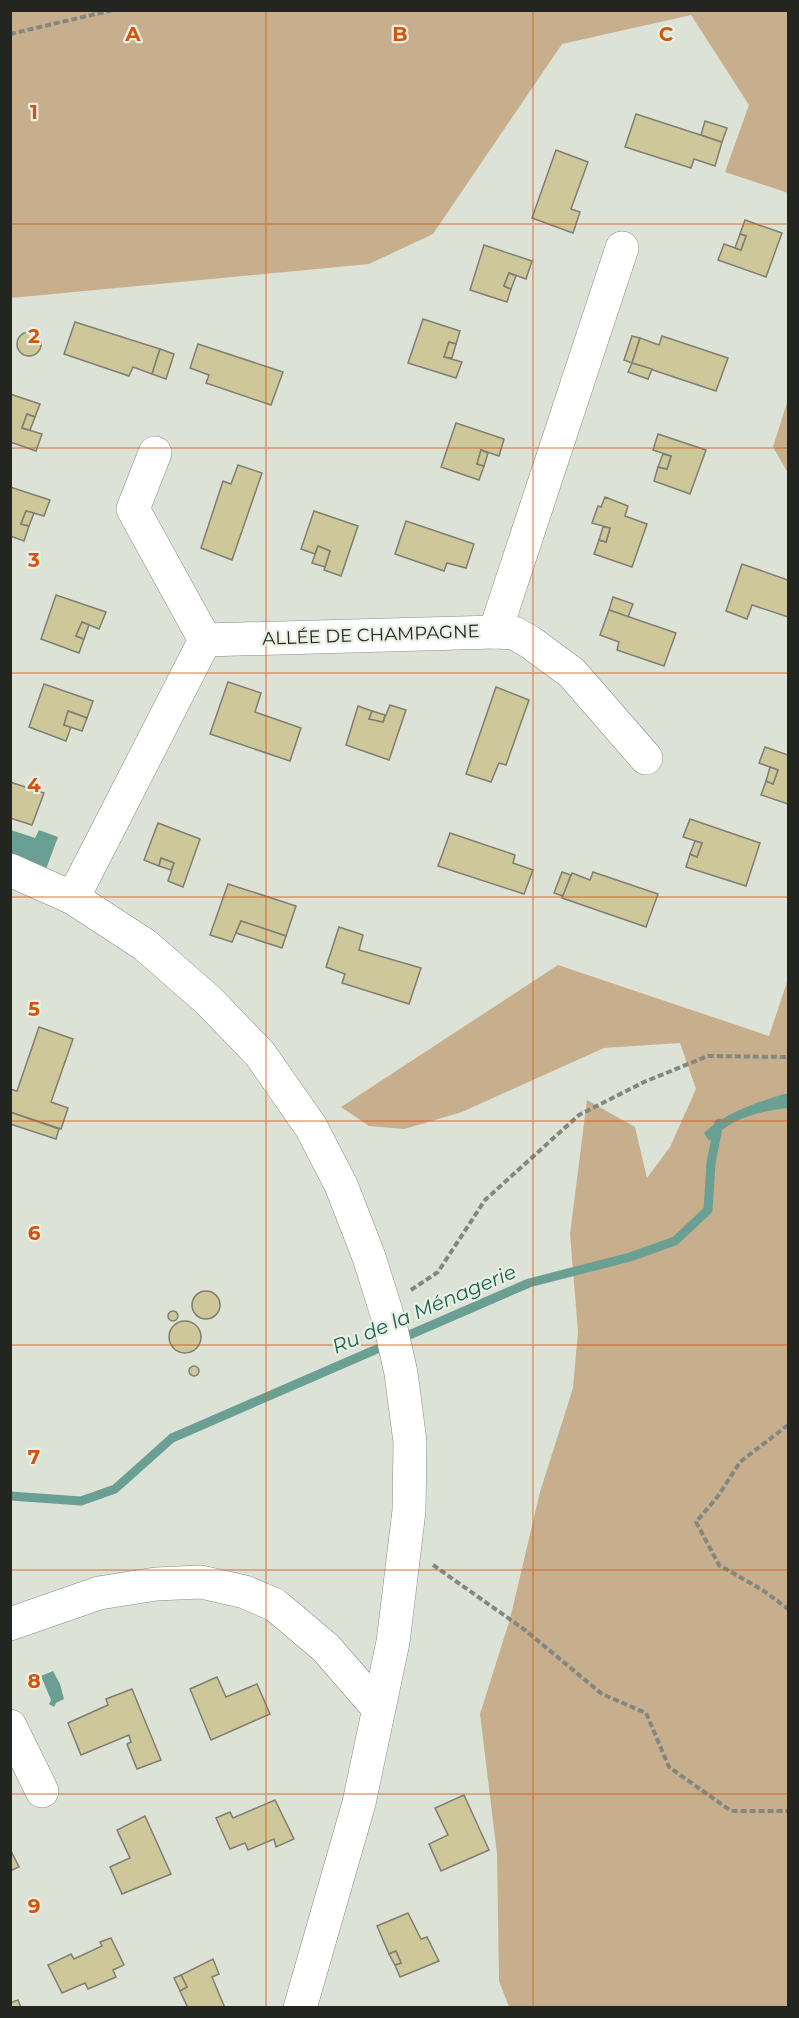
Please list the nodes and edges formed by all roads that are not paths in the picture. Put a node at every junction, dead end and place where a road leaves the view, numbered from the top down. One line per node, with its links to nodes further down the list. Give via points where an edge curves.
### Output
1 (622, 248): 3 (street, ALLÉE DE CHAMPAGNE)
2 (155, 453): 4 (street, via 133,509)
3 (495, 632): 4 (street, ALLÉE DE CHAMPAGNE); 5 (street, via 514,633 572,673)
4 (205, 640): 7 (street)
5 (646, 758)
6 (10, 870): 7 (street)
7 (73, 898): 9 (street, via 145,945 209,1001 260,1054 311,1127 341,1185 369,1257 401,1373 410,1442 405,1545 393,1642)
8 (10, 1624): 9 (street, via 99,1593 201,1582 275,1605 326,1648)
9 (378, 1708): 12 (street, via 359,1803)
10 (10, 1726): 11 (street)
11 (42, 1791)
12 (300, 2007)

